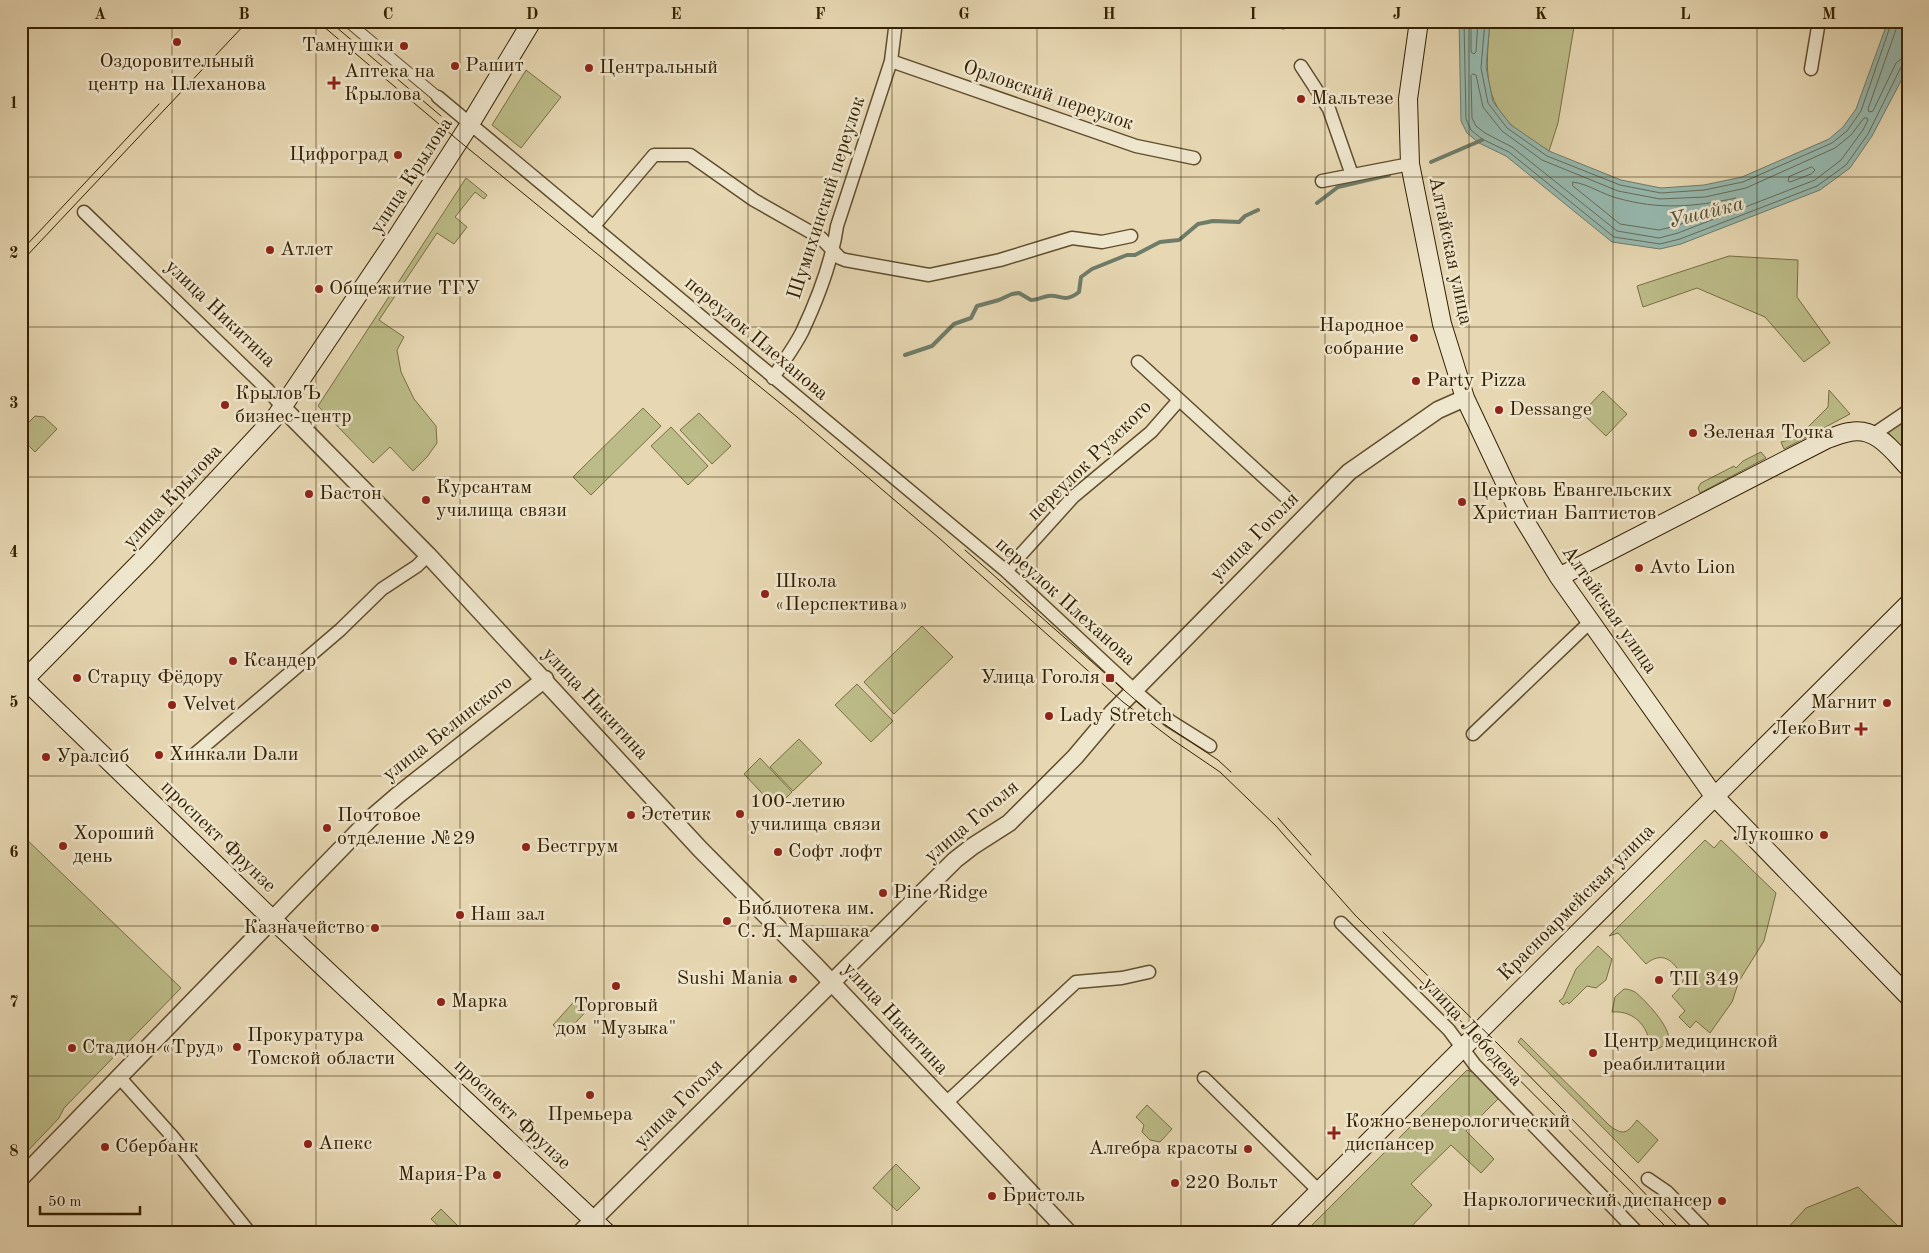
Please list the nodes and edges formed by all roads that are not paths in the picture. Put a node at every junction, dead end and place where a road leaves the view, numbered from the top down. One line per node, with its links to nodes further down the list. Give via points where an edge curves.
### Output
1 (347, 21): 9 (street, переулок Плеханова)
2 (532, 21): 10 (main road, улица Крылова)
3 (896, 21): 6 (street, Шумихинский переулок)
4 (1419, 21): 12 (main road, Алтайская улица, via 1408,99)
5 (1819, 21): 8 (street)
6 (891, 61): 11 (street, Орловский переулок, via 1136,146); 18 (street, Шумихинский переулок, via 837,226)
7 (1301, 66): 13 (street, via 1329,109)
8 (1811, 69)
9 (438, 97): 10 (street, переулок Плеханова)
10 (470, 124): 16 (street, переулок Плеханова); 23 (main road, улица Крылова)
11 (1194, 158)
12 (1410, 164): 13 (street); 21 (main road, Алтайская улица, via 1442,324)
13 (1352, 175): 14 (street)
14 (1322, 181)
15 (84, 212): 23 (street, улица Никитина)
16 (593, 227): 18 (street, via 654,154 690,155 754,200 820,238); 20 (street, переулок Плеханова)
17 (1131, 236): 18 (street, via 1102,242 1072,238 1000,260 929,275 845,260)
18 (833, 251): 20 (street, Шумихинский переулок, via 801,333)
19 (1138, 362): 22 (street)
20 (773, 378): 29 (street, переулок Плеханова)
21 (1465, 398): 30 (main road, Алтайская улица, via 1517,508); 35 (street, улица Гоголя, via 1438,410 1349,472)
22 (1179, 400): 27 (street); 29 (street, переулок Рузского, via 1151,432 1073,498)
23 (283, 408): 28 (street, улица Никитина); 34 (main road, улица Крылова, via 147,556)
24 (1908, 411): 25 (street)
25 (1874, 434): 26 (main road); 30 (main road, via 1850,432 1827,439)
26 (1908, 468)
27 (1290, 501)
28 (428, 555): 33 (street, улица Никитина); 38 (street, via 382,589 340,630)
29 (1006, 571): 35 (street, переулок Плеханова)
30 (1559, 577): 32 (main road, Алтайская улица)
31 (1908, 604): 39 (main road, Красноармейская улица)
32 (1590, 622): 36 (street); 39 (main road, Алтайская улица)
33 (545, 679): 40 (street, улица Белинского, via 384,808); 43 (street, улица Никитина, via 700,849)
34 (23, 680): 40 (main road, проспект Фрунзе)
35 (1134, 691): 37 (street, via 1170,721); 43 (street, улица Гоголя, via 1075,757 1009,823 955,860)
36 (1473, 734)
37 (1210, 746)
38 (195, 754)
39 (1714, 796): 44 (main road, Алтайская улица); 45 (main road, Красноармейская улица)
40 (272, 919): 46 (street, улица Белинского); 52 (main road, проспект Фрунзе)
41 (1341, 923): 45 (street, улица Лебедева, via 1449,1030)
42 (1148, 972): 48 (street, via 1076,982)
43 (832, 983): 48 (street, улица Никитина); 52 (street, улица Гоголя)
44 (1908, 996)
45 (1462, 1048): 51 (main road, Красноармейская улица); 56 (street, улица Лебедева, via 1525,1118)
46 (120, 1078): 49 (street, улица Белинского); 53 (street, via 172,1136)
47 (1204, 1078): 51 (street)
48 (946, 1103): 54 (street, улица Никитина)
49 (21, 1178)
50 (1648, 1179): 57 (street, via 1667,1192)
51 (1319, 1191): 55 (main road, Красноармейская улица)
52 (593, 1228)
53 (249, 1232)
54 (1068, 1232)
55 (1278, 1232)
56 (1637, 1232)
57 (1706, 1232)

